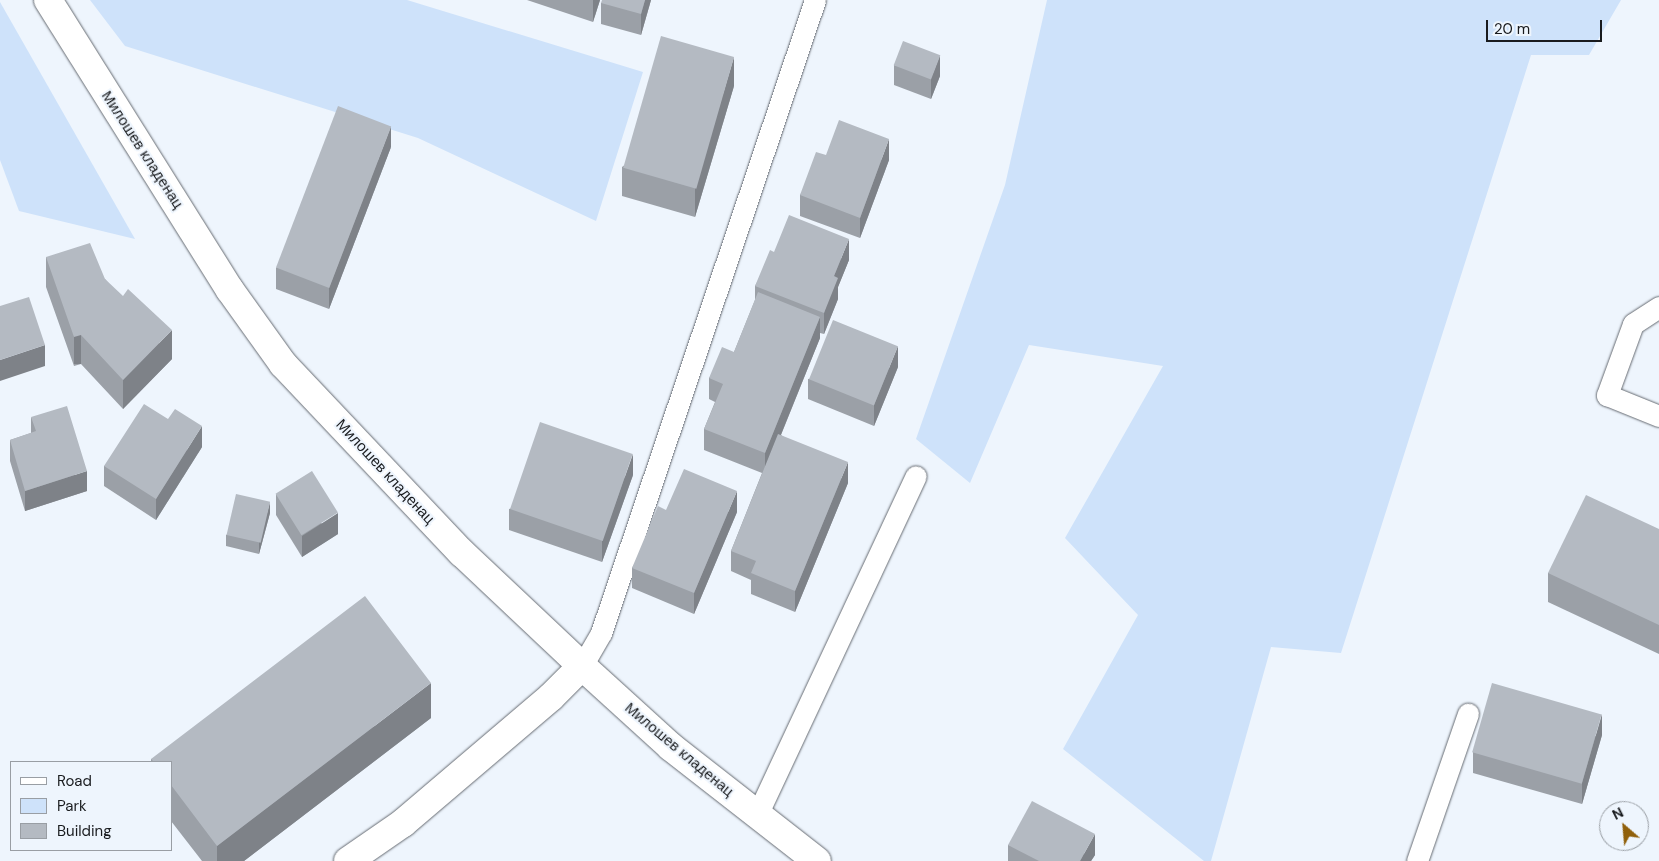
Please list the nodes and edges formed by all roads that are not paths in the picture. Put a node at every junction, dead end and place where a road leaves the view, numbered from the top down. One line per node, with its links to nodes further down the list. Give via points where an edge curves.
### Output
1 (48, 0): 6 (street, Милошев кладенац, via 268,346 415,505)
2 (815, 0): 6 (lane, via 601,633)
3 (1659, 307): 4 (lane, via 1633,324 1607,395)
4 (1659, 416)
5 (916, 476): 8 (lane)
6 (582, 666): 8 (street, Милошев кладенац, via 671,748); 9 (street, via 551,697 403,823)
7 (1468, 714): 11 (lane)
8 (757, 815): 10 (street, Милошев кладенац)
9 (348, 861)
10 (817, 861)
11 (1417, 861)

